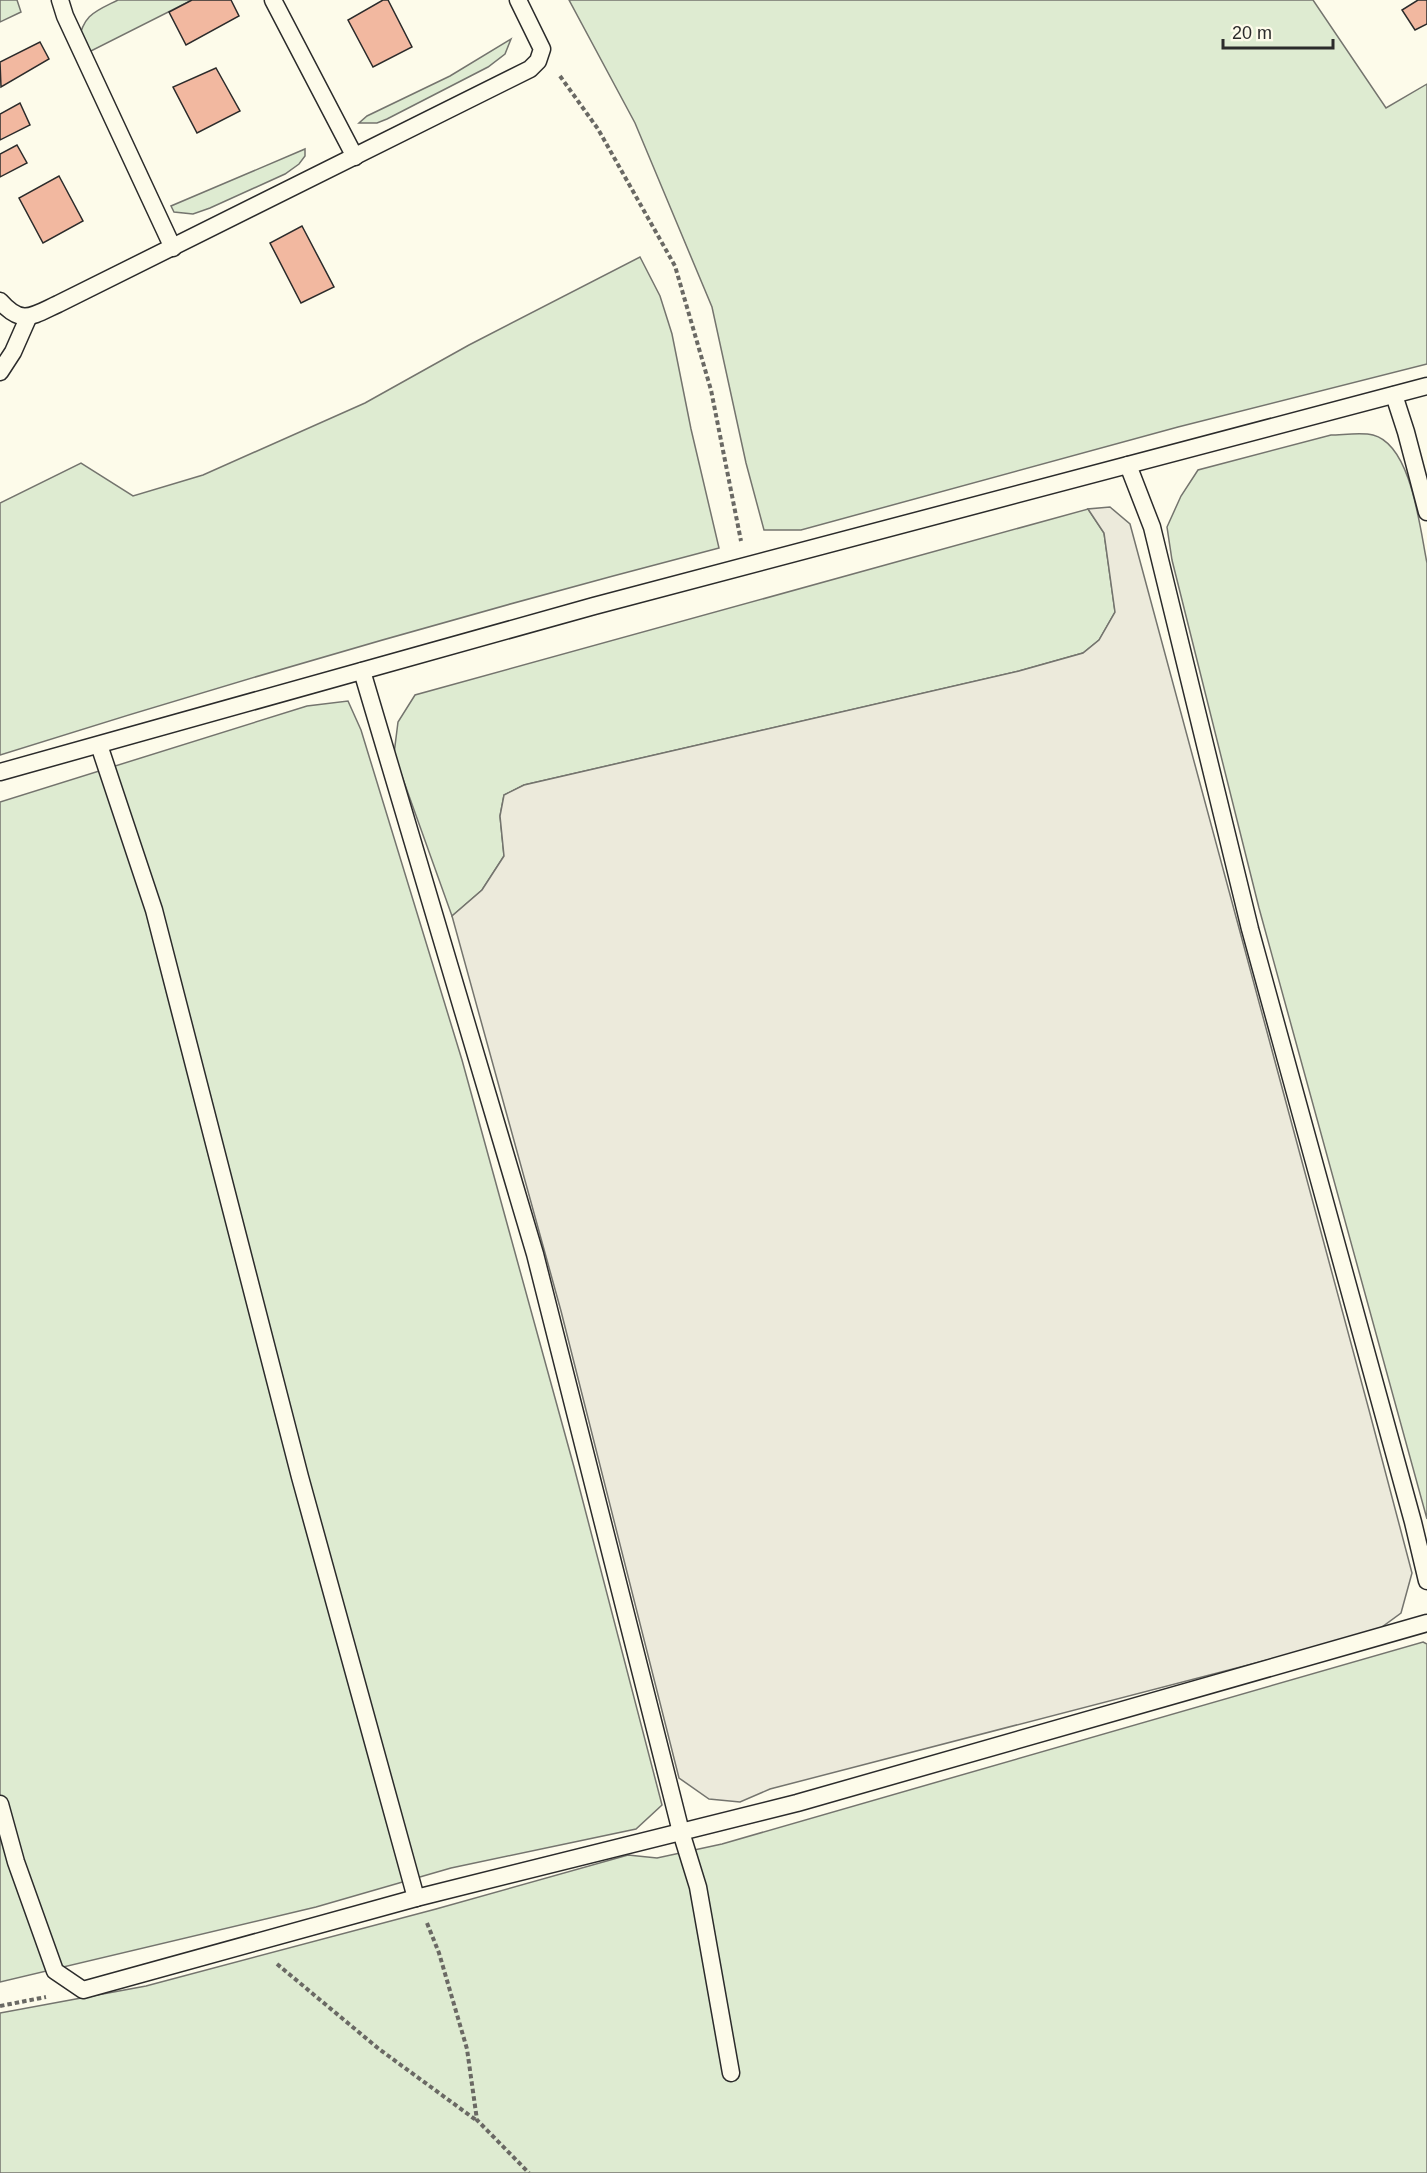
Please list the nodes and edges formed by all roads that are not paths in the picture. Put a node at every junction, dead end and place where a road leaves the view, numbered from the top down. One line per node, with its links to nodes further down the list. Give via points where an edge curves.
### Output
1 (60, 0): 5 (lane)
2 (273, 0): 4 (lane)
3 (518, 0): 4 (lane, via 542,49 530,69)
4 (355, 156): 5 (lane)
5 (173, 248): 7 (lane)
6 (0, 301): 7 (lane, via 11,314)
7 (28, 318): 8 (lane)
8 (0, 372)
9 (1427, 386): 10 (lane)
10 (1394, 395): 11 (lane); 12 (lane)
11 (1128, 465): 13 (lane); 16 (lane, via 1152,527 1250,929)
12 (1427, 512)
13 (362, 671): 14 (lane); 19 (lane, via 535,1254)
14 (99, 745): 15 (lane); 20 (lane, via 154,910 300,1477)
15 (0, 772)
16 (1427, 1581)
17 (1427, 1623): 19 (lane, via 797,1803)
18 (0, 1804): 20 (lane, via 55,1971 83,1990)
19 (681, 1832): 20 (lane); 21 (lane, via 698,1887)
20 (416, 1898)
21 (731, 2073)

